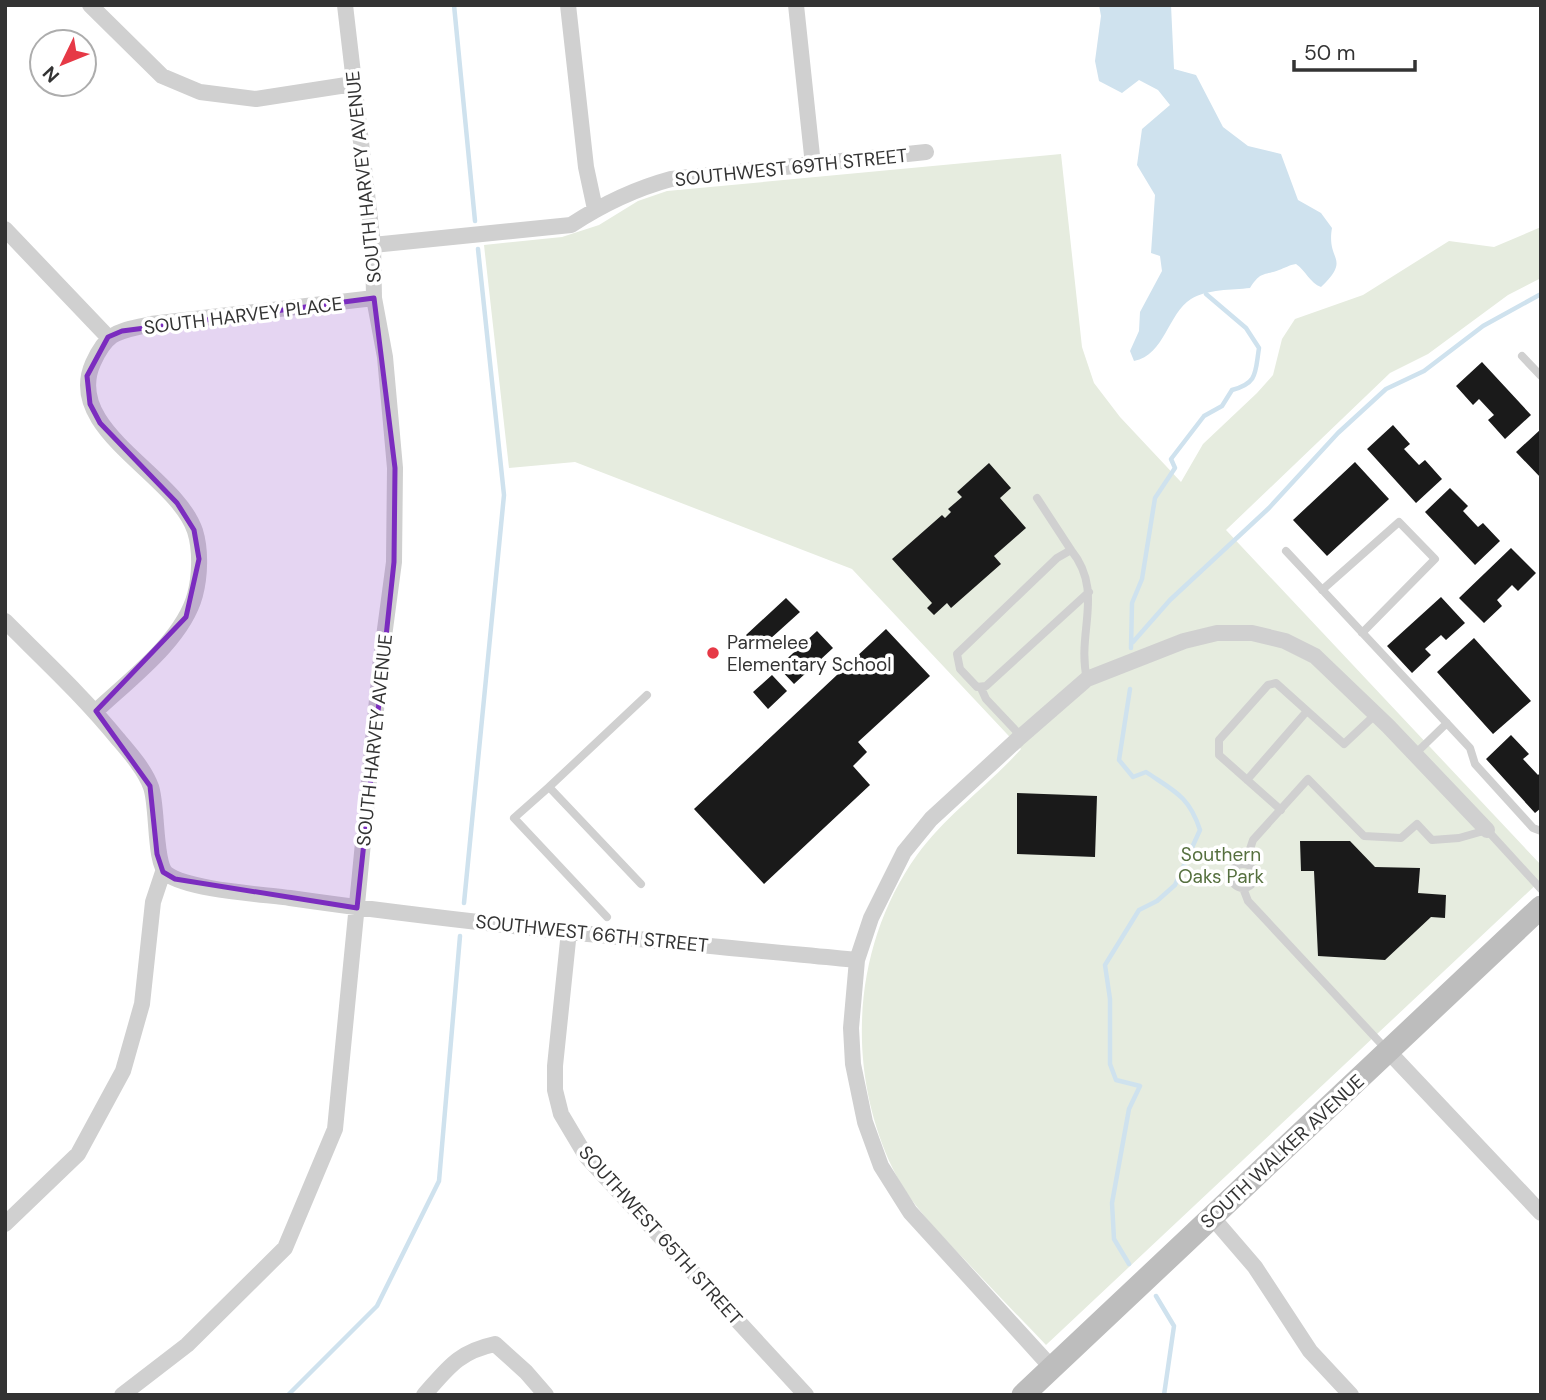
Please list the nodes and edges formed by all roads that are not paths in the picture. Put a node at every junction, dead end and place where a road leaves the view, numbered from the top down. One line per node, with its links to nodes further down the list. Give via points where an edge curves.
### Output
1 (90, 5): 5 (street, via 162,76 200,92 256,99)
2 (345, 5): 5 (street, SOUTH HARVEY AVENUE)
3 (568, 5): 8 (street)
4 (796, 5): 7 (street)
5 (354, 85): 10 (street, SOUTH HARVEY AVENUE)
6 (926, 152): 7 (street, SOUTHWEST 69TH STREET)
7 (813, 165): 8 (street, SOUTHWEST 69TH STREET, via 671,179 636,189)
8 (595, 209): 10 (street, SOUTHWEST 69TH STREET, via 571,225)
9 (5, 229): 12 (street)
10 (373, 245): 11 (street, SOUTH HARVEY AVENUE)
11 (374, 298): 12 (street, SOUTH HARVEY PLACE, via 151,324); 41 (street, SOUTH HARVEY AVENUE, via 386,357 395,468 394,562)
12 (107, 337): 26 (street, via 87,376 90,404 100,423 177,503 194,530 199,559 195,593 186,617)
13 (1522, 356): 14 (lane)
14 (1541, 376)
15 (1037, 498): 16 (lane)
16 (1071, 550): 19 (lane, via 1088,580); 23 (lane, via 1057,558 957,654 960,669)
17 (1286, 551): 18 (lane)
18 (1322, 590): 21 (lane); 21 (lane, via 1399,522 1435,559)
19 (1089, 592): 22 (lane, via 1083,664); 23 (lane)
20 (5, 621): 26 (street)
21 (1362, 633): 28 (lane)
22 (1087, 679): 27 (street, via 1184,641 1217,633 1252,633 1285,641 1315,656); 29 (street)
23 (981, 688): 29 (lane)
24 (647, 695): 32 (lane)
25 (1307, 711): 27 (lane, via 1344,744); 31 (lane); 31 (lane, via 1276,683 1268,685 1219,740 1219,755)
26 (96, 712): 37 (street, via 150,786)
27 (1376, 714): 30 (street)
28 (1447, 723): 30 (lane); 35 (lane, via 1470,748 1475,764 1533,828)
29 (1021, 737): 45 (street, via 931,819 904,852 871,918)
30 (1415, 754): 34 (street)
31 (1247, 780): 33 (lane)
32 (549, 787): 38 (lane); 43 (lane, via 514,818)
33 (1280, 810): 34 (lane, via 1308,779 1364,836 1401,838 1417,824 1432,840); 36 (lane, via 1253,840)
34 (1487, 830): 40 (lane)
35 (1541, 831)
36 (1245, 864): 39 (lane, via 1253,869 1255,878 1250,887); 39 (lane, via 1236,866 1230,876 1234,885)
37 (163, 872): 41 (street, SOUTHWEST 66TH STREET, via 208,887); 49 (street, via 153,902 142,1004 123,1071 78,1154)
38 (641, 884)
39 (1243, 888): 46 (lane, via 1248,901)
40 (1541, 889)
41 (357, 908): 44 (street, SOUTHWEST 66TH STREET); 51 (street, SOUTH HARVEY AVENUE, via 335,1129 285,1248 187,1345)
42 (1541, 908): 46 (main road, SOUTH WALKER AVENUE)
43 (607, 917)
44 (569, 931): 45 (street, SOUTHWEST 66TH STREET); 54 (street, SOUTHWEST 65TH STREET, via 555,1066 561,1114 586,1156)
45 (858, 960): 50 (street, via 851,1028 853,1064 865,1122 881,1166 910,1212)
46 (1388, 1051): 47 (street); 48 (main road, SOUTH WALKER AVENUE)
47 (1541, 1213)
48 (1212, 1217): 50 (main road, SOUTH WALKER AVENUE); 56 (street, via 1255,1267 1310,1351)
49 (6, 1223)
50 (1052, 1368): 55 (main road, SOUTH WALKER AVENUE)
51 (122, 1395)
52 (424, 1395): 53 (street, via 451,1365 474,1349 495,1344)
53 (546, 1395)
54 (806, 1395)
55 (1023, 1395)
56 (1351, 1395)

